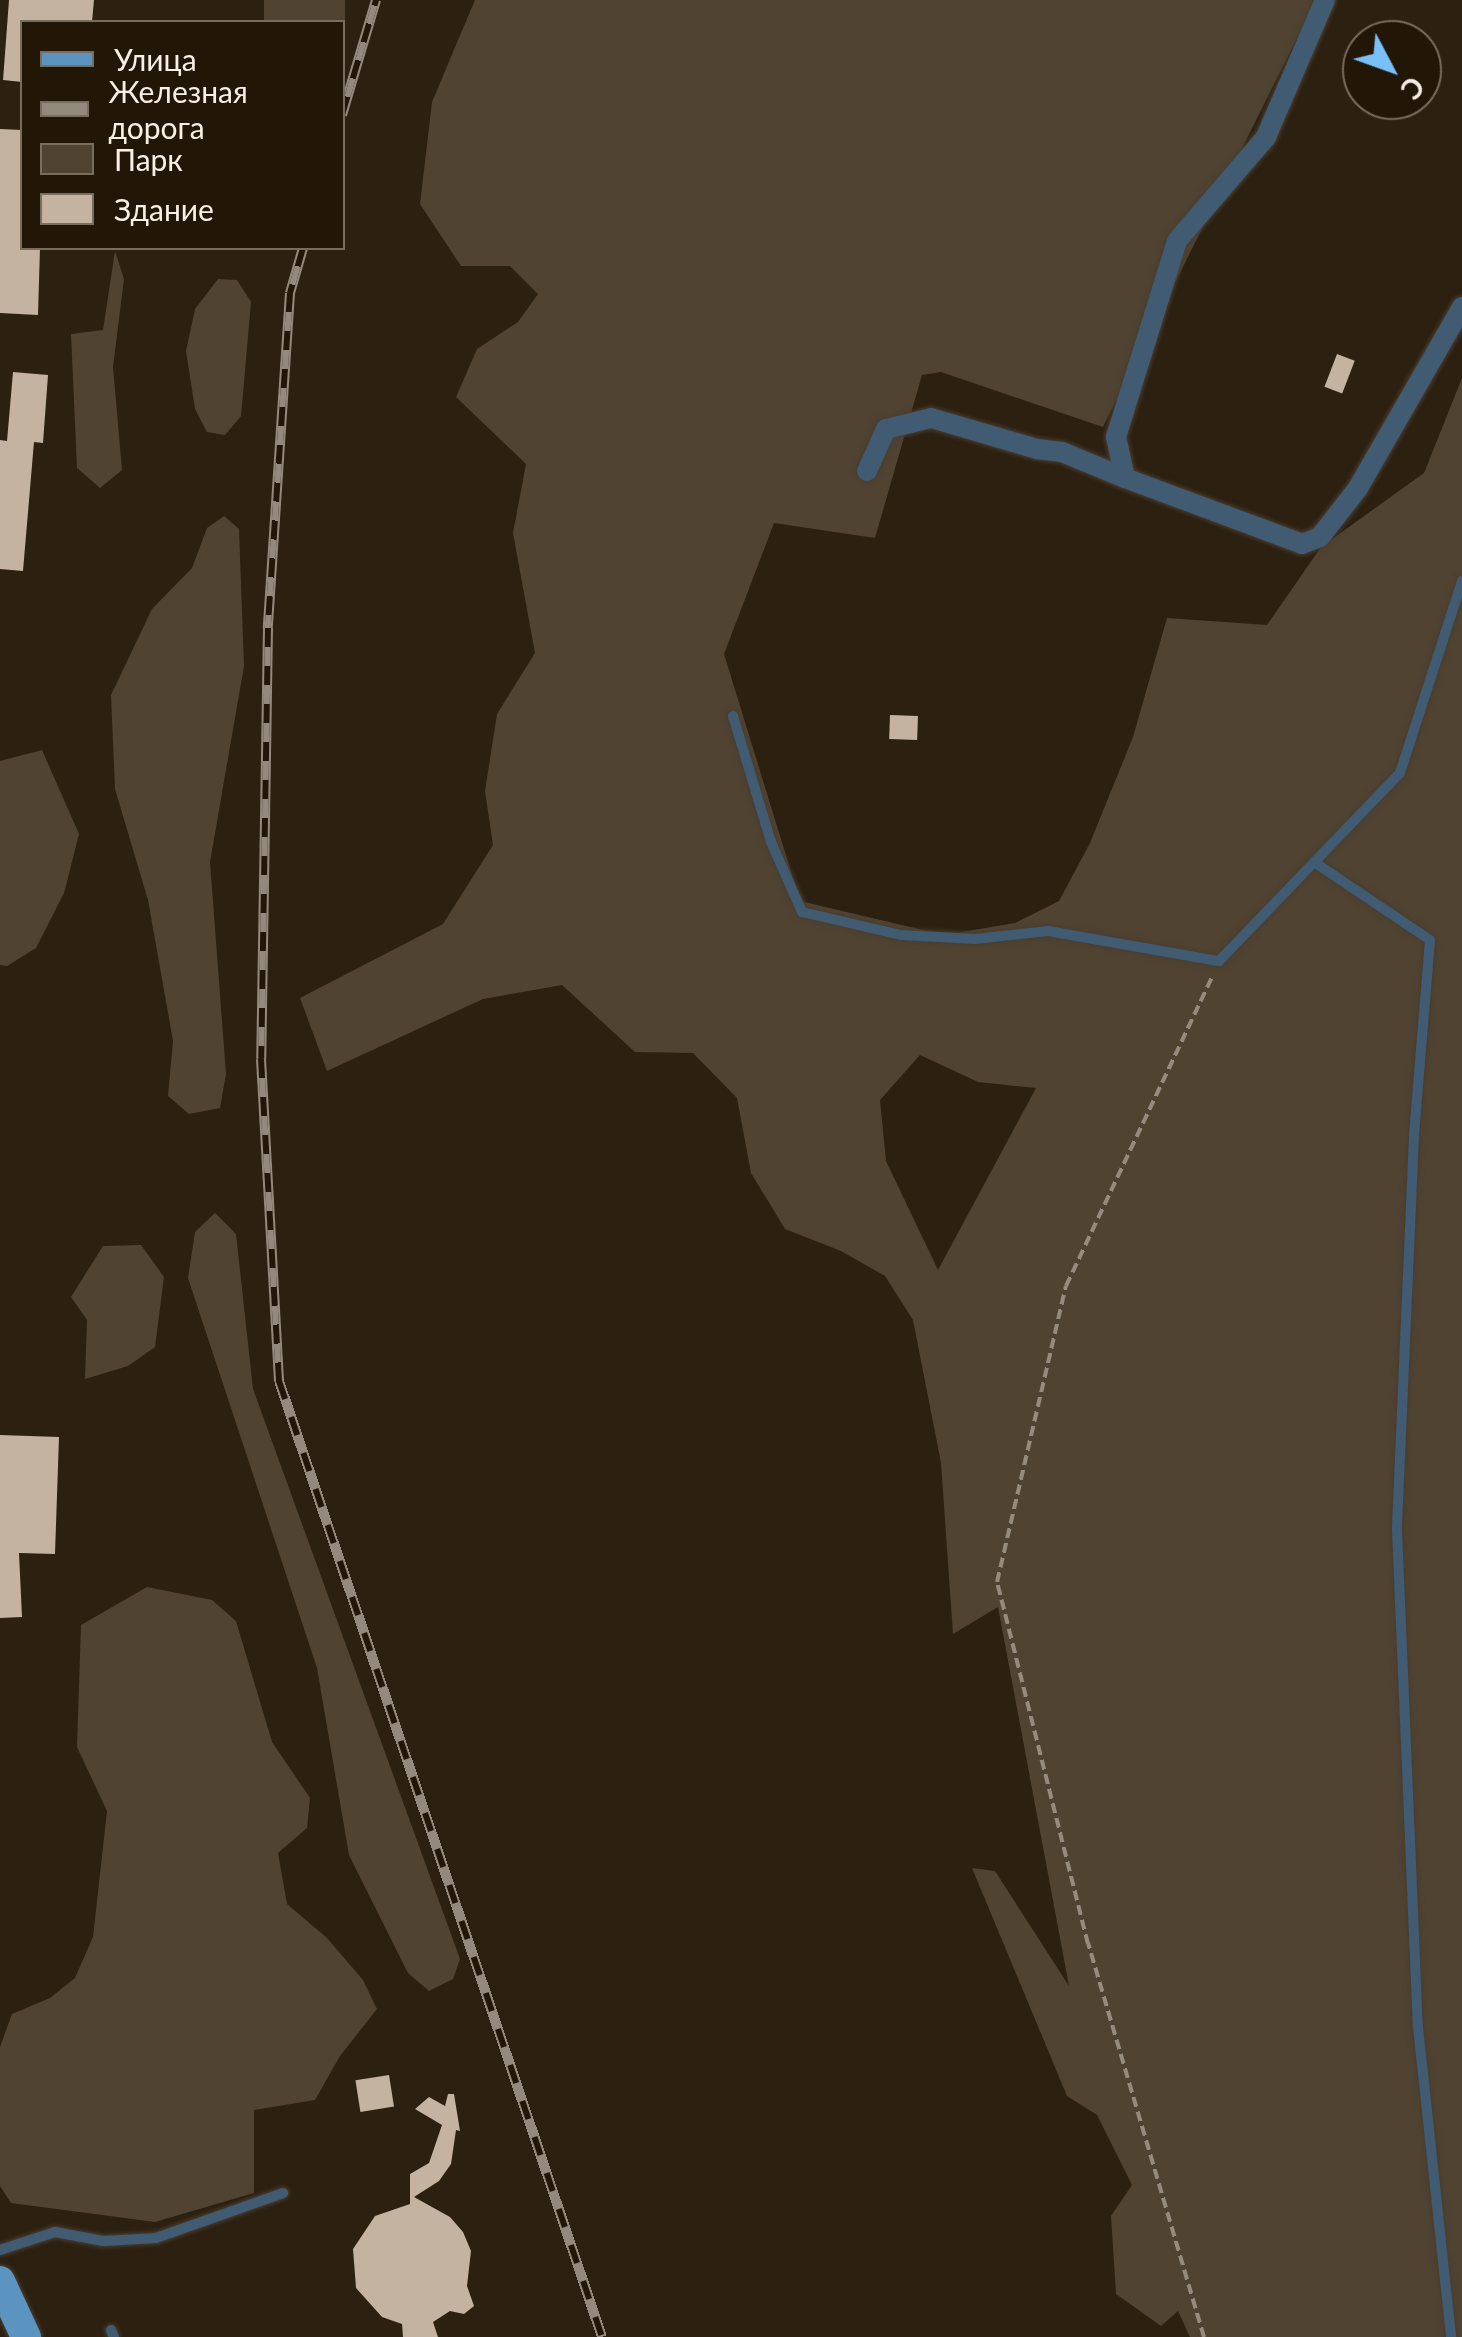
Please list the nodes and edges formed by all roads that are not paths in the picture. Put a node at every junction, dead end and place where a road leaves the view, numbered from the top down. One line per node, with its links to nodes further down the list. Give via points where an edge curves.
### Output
1 (1325, 0): 4 (street, via 1266,136 1177,240 1116,437)
2 (1462, 307): 4 (street, via 1358,488 1320,537 1302,544)
3 (867, 471): 4 (street, via 886,429 932,418 1062,452)
4 (1125, 478)
5 (1462, 581): 7 (lane, via 1400,773)
6 (733, 716): 7 (lane, via 771,842 802,912 901,935 976,939 1048,931 1219,961)
7 (1314, 862): 12 (lane, via 1430,940 1414,1136 1397,1530 1418,2027)
8 (282, 2192): 9 (lane, via 156,2238 103,2242 54,2232)
9 (0, 2250)
10 (0, 2282): 11 (main road)
11 (26, 2337)
12 (1452, 2337)

